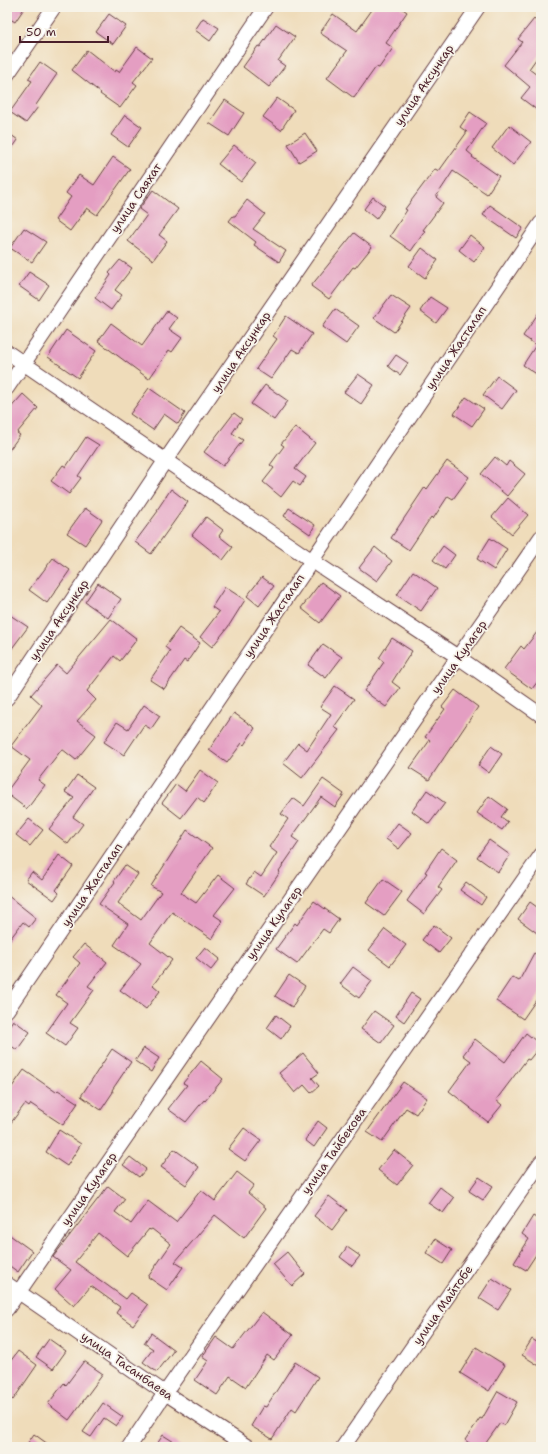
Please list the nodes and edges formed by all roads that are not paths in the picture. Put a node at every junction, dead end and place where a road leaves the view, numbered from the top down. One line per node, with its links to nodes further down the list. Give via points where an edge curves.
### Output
1 (54, 7): 4 (street)
2 (266, 7): 7 (street, улица Саяхат)
3 (478, 7): 9 (street, улица Аксункар)
4 (7, 75)
5 (541, 223): 11 (street, улица Жасталап)
6 (7, 352): 7 (street)
7 (24, 364): 8 (street, улица Саяхат); 9 (street)
8 (7, 388)
9 (166, 461): 11 (street); 13 (street, улица Аксункар)
10 (541, 537): 12 (street, улица Кулагер)
11 (311, 560): 12 (street); 16 (street, улица Жасталап)
12 (458, 657): 14 (street); 18 (street, улица Кулагер)
13 (7, 698)
14 (541, 714)
15 (541, 855): 20 (street, улица Тайбекова)
16 (7, 1010)
17 (541, 1162): 23 (street, улица Майтобе)
18 (13, 1288): 19 (street, улица Кулагер); 20 (street, улица Тасанбаева)
19 (7, 1309)
20 (165, 1393): 21 (street, улица Тайбекова); 22 (street, улица Тасанбаева)
21 (129, 1447)
22 (248, 1447)
23 (344, 1447)

